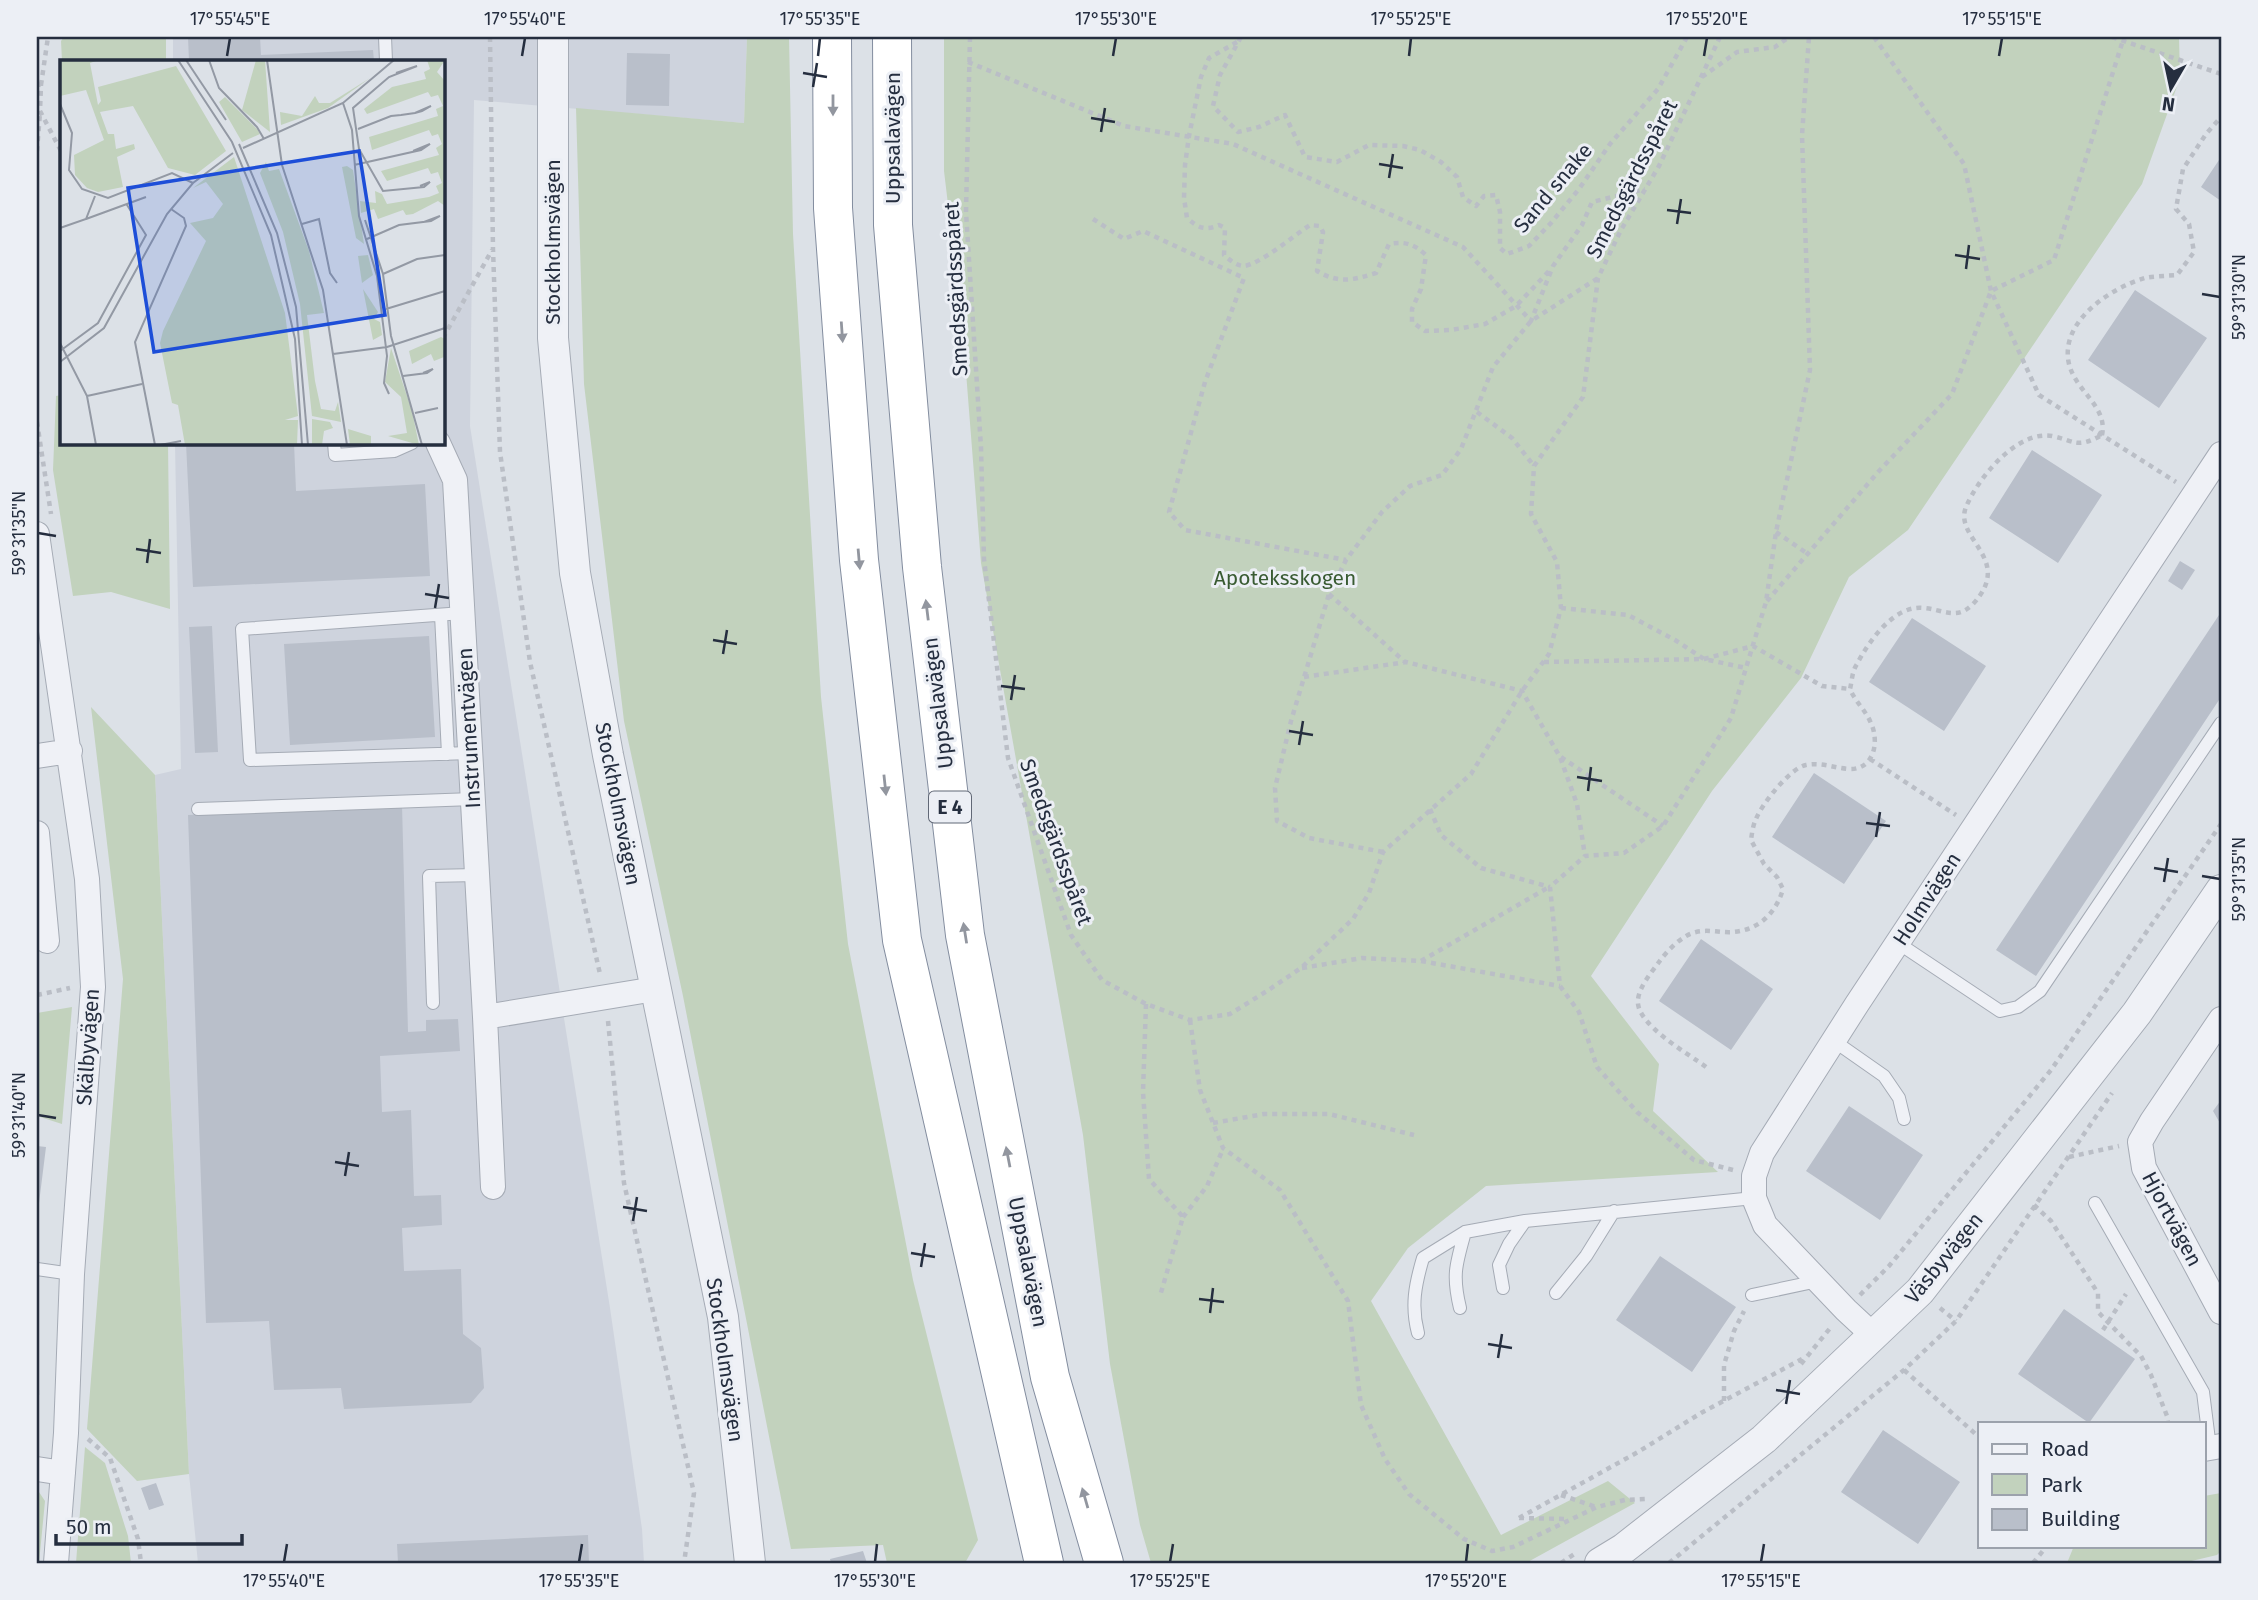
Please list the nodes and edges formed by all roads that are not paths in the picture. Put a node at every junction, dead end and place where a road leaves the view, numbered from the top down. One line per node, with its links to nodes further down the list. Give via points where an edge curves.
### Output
1 (384, 37): 5 (lane)
2 (553, 37): 23 (street, Stockholmsvägen, via 553,338 575,573)
3 (832, 37): 51 (highway, one-way to 51, via 833,208 858,546 902,940)
4 (892, 37): 52 (highway, Uppsalavägen / E 4, one-way to 4, via 1051,1377 965,935 922,567 894,239)
5 (386, 60)
6 (334, 444): 7 (lane, via 335,455 394,451)
7 (410, 444)
8 (438, 444): 11 (street, Instrumentvägen, via 455,480)
9 (2221, 454): 22 (street, Holmvägen)
10 (37, 534): 13 (street, Skälbyvägen)
11 (452, 614): 14 (street, Instrumentvägen); 14 (lane, via 242,629 250,760)
12 (2221, 723): 22 (lane, via 2040,991 2018,1007 2000,1010)
13 (70, 751): 15 (street); 36 (street, Skälbyvägen, via 87,879 93,987)
14 (459, 754): 16 (street, Instrumentvägen)
15 (37, 755)
16 (473, 799): 17 (lane); 19 (street, Instrumentvägen)
17 (198, 809)
18 (37, 833): 21 (street)
19 (477, 875): 24 (lane, via 429,876); 25 (street, Instrumentvägen)
20 (2221, 890): 44 (street, Väsbyvägen, via 2137,1013 1920,1292)
21 (47, 941)
22 (1898, 943): 27 (street, Holmvägen)
23 (654, 989): 25 (street); 50 (street, Stockholmsvägen, via 723,1317)
24 (433, 1003)
25 (485, 1017): 29 (street, Instrumentvägen)
26 (2221, 1019): 42 (street, Hjortvägen, via 2140,1142 2144,1168)
27 (1834, 1041): 28 (lane, via 1884,1076 1899,1098); 30 (street, Holmvägen, via 1762,1153)
28 (1904, 1118)
29 (493, 1187)
30 (1754, 1187): 32 (lane); 37 (street, via 1765,1225)
31 (2095, 1203): 45 (lane, via 2203,1392)
32 (1614, 1211): 33 (lane); 39 (lane)
33 (1525, 1221): 34 (lane); 38 (lane, via 1499,1265)
34 (1465, 1232): 41 (lane, via 1454,1283); 43 (lane, via 1423,1258 1414,1286)
35 (37, 1269): 36 (lane)
36 (72, 1274): 47 (street, Skälbyvägen)
37 (1818, 1281): 40 (lane); 44 (street)
38 (1503, 1288)
39 (1556, 1293)
40 (1752, 1295)
41 (1460, 1308)
42 (2221, 1312)
43 (1418, 1333)
44 (1874, 1336): 48 (street, Väsbyvägen, via 1764,1439)
45 (2212, 1448)
46 (37, 1469): 47 (street)
47 (63, 1473): 49 (street, Skälbyvägen)
48 (1620, 1558)
49 (56, 1563)
50 (750, 1563)
51 (1044, 1563)
52 (1104, 1563)

